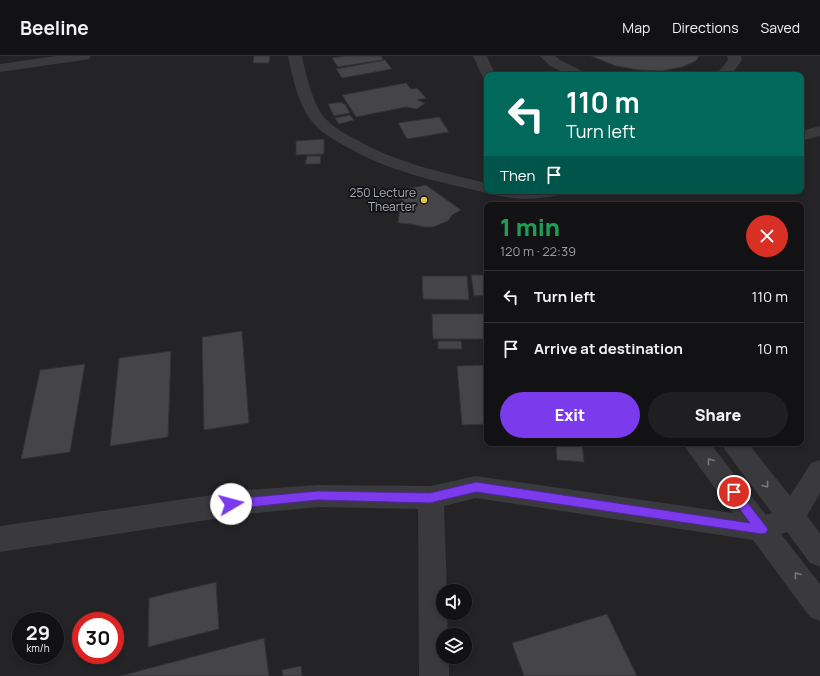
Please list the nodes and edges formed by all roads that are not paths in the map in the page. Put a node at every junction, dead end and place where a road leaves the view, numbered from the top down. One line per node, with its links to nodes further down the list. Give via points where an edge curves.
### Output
1 (28, 56): 7 (street)
2 (84, 56): 7 (street)
3 (295, 56): 14 (street, via 301,84 316,118 331,132 371,155 408,169)
4 (480, 56): 9 (street)
5 (547, 56): 10 (street)
6 (734, 56): 11 (street, via 735,60)
7 (42, 61): 8 (street)
8 (0, 68)
9 (487, 72)
10 (573, 72)
11 (726, 72)
12 (820, 131): 13 (street)
13 (804, 135)
14 (484, 187)
15 (508, 194): 17 (street)
16 (548, 195): 17 (street)
17 (520, 199)
18 (698, 446): 23 (street, one-way to 18)
19 (736, 446): 22 (street, one-way to 22)
20 (820, 471): 22 (street)
21 (430, 498): 23 (street, via 476,487); 24 (street, via 318,496 246,502); 27 (street)
22 (791, 518): 23 (street); 25 (street)
23 (762, 529): 26 (street, one-way to 23)
24 (0, 539)
25 (820, 554)
26 (820, 607)
27 (434, 676)

